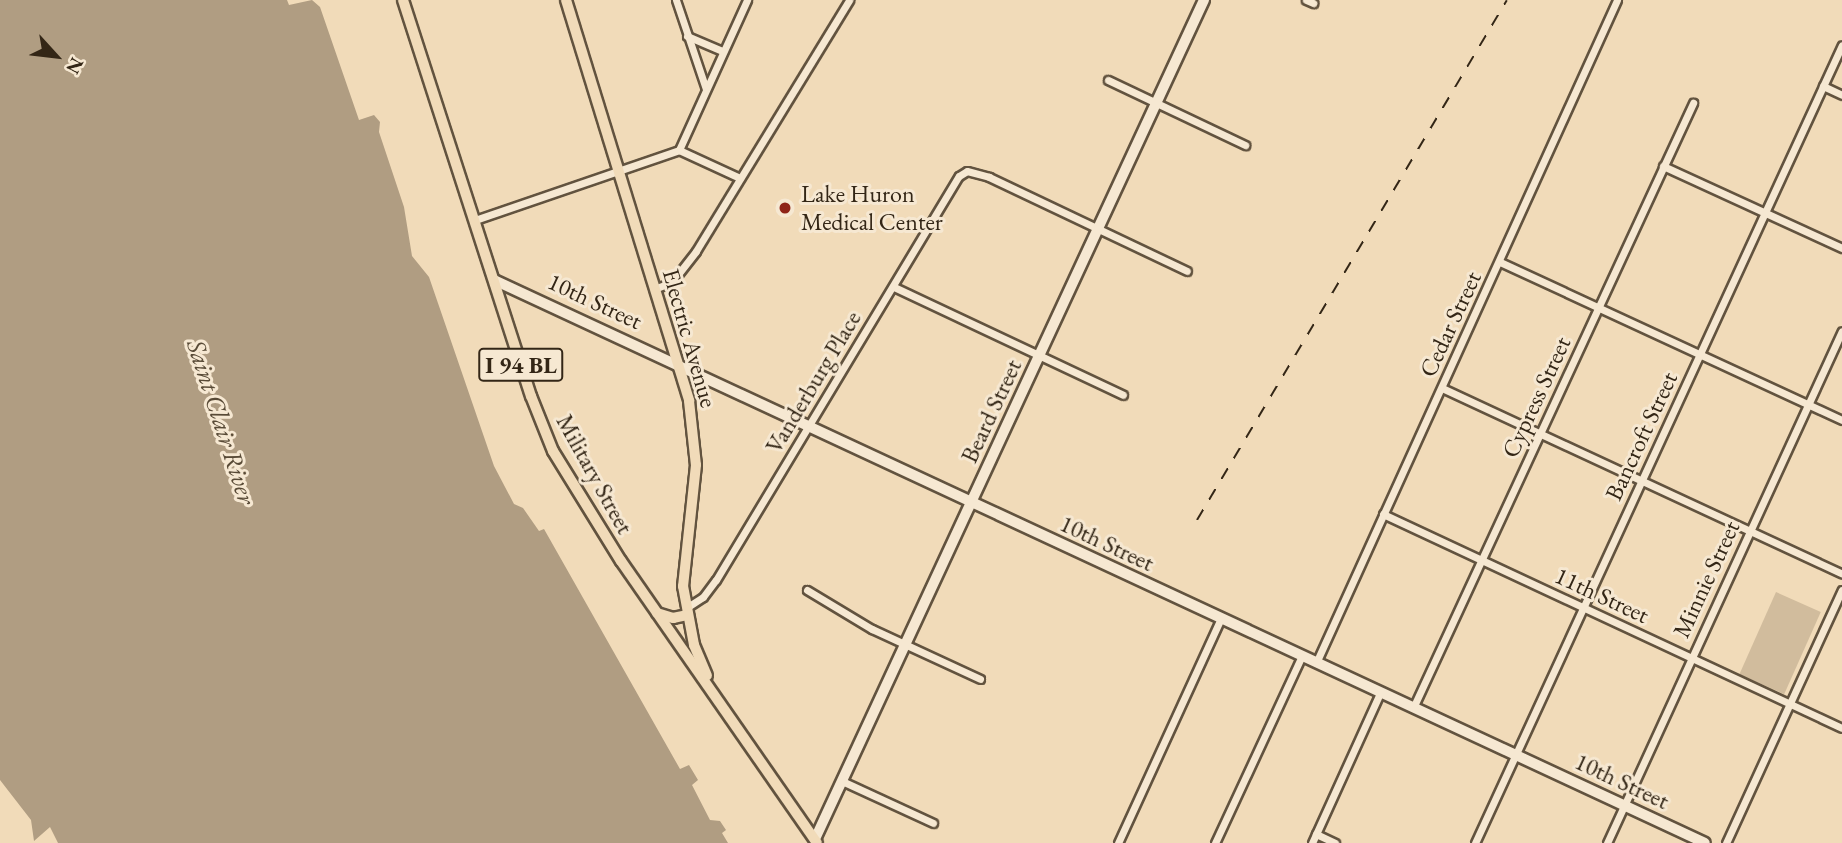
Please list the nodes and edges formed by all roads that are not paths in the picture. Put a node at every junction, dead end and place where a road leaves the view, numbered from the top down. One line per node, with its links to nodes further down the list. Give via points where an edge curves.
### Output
1 (404, 0): 23 (main road, Military Street / I 94 BL)
2 (566, 0): 20 (main road, Electric Avenue / I 94 BL)
3 (676, 0): 8 (street)
4 (747, 0): 10 (street)
5 (849, 0): 21 (street)
6 (1203, 0): 15 (street, Beard Street)
7 (1617, 0): 26 (street, Cedar Street)
8 (687, 36): 10 (street); 13 (street)
9 (1842, 45): 12 (street, Bancroft Street)
10 (723, 51): 13 (street)
11 (1108, 80): 15 (street)
12 (1823, 86): 14 (street); 22 (street, Bancroft Street)
13 (706, 89): 18 (street)
14 (1842, 95)
15 (1156, 102): 17 (street); 24 (street, Beard Street)
16 (1693, 103): 19 (street, Cypress Street)
17 (1245, 145)
18 (679, 150): 20 (street); 21 (street)
19 (1663, 166): 22 (street); 31 (street, Cypress Street)
20 (620, 172): 23 (street); 30 (main road, Electric Avenue / I 94 BL)
21 (740, 178): 30 (street, via 672,282)
22 (1765, 213): 25 (street); 34 (street, Bancroft Street)
23 (475, 220): 28 (main road, Military Street / I 94 BL)
24 (1098, 228): 27 (street); 29 (street, Vanderburg Place, via 967,171 953,185); 33 (street, Beard Street)
25 (1842, 248)
26 (1500, 262): 31 (street); 36 (street, Cedar Street)
27 (1187, 271)
28 (494, 280): 35 (street, 10th Street); 52 (main road, Military Street / I 94 BL, via 553,451)
29 (894, 287): 33 (street); 40 (street, Vanderburg Place)
30 (654, 289): 35 (main road, Electric Avenue / I 94 BL)
31 (1599, 307): 34 (street); 41 (street, Cypress Street)
32 (1842, 331): 38 (street, Minnie Street)
33 (1040, 355): 37 (street); 43 (street, Beard Street)
34 (1700, 355): 38 (street); 42 (street, Bancroft Street)
35 (680, 365): 40 (street, 10th Street); 51 (main road, Electric Avenue / I 94 BL, via 695,443 682,562)
36 (1441, 388): 41 (street); 44 (street, Cedar Street)
37 (1123, 395)
38 (1808, 405): 39 (street); 45 (street, Minnie Street)
39 (1842, 420)
40 (811, 425): 43 (street, 10th Street); 51 (street, Vanderburg Place, via 709,591)
41 (1540, 433): 42 (street); 46 (street, Cypress Street)
42 (1642, 480): 45 (street); 50 (street, Bancroft Street)
43 (973, 503): 53 (street, 10th Street); 54 (street, Beard Street)
44 (1383, 514): 46 (street, 11th Street); 57 (street, Cedar Street)
45 (1750, 531): 47 (street); 56 (street, Minnie Street)
46 (1482, 560): 50 (street, 11th Street); 62 (street, Cypress Street)
47 (1842, 574)
48 (807, 590): 54 (street)
49 (1842, 590): 61 (street)
50 (1583, 607): 56 (street, 11th Street); 64 (street, Bancroft Street)
51 (686, 611): 52 (main road, via 666,618); 60 (main road, Electric Avenue / I 94 BL)
52 (655, 612): 60 (main road, Military Street / I 94 BL)
53 (1221, 618): 55 (street, 10th Street); 70 (street)
54 (907, 646): 58 (street); 65 (street, Beard Street)
55 (1302, 656): 57 (street, 10th Street); 71 (street)
56 (1691, 658): 61 (street, 11th Street); 66 (street, Minnie Street)
57 (1316, 663): 59 (street, 10th Street)
58 (980, 679)
59 (1380, 693): 62 (street, 10th Street); 68 (street)
60 (715, 694): 69 (main road, Military Street / I 94 BL)
61 (1790, 704): 63 (street, 11th Street); 77 (street)
62 (1413, 708): 64 (street, 10th Street)
63 (1842, 728)
64 (1516, 755): 66 (street, 10th Street); 74 (street, Bancroft Street)
65 (844, 782): 67 (street); 69 (street, Beard Street)
66 (1624, 805): 75 (street, Minnie Street); 76 (street, 10th Street)
67 (933, 823)
68 (1316, 834): 72 (street); 73 (street)
69 (816, 841)
70 (1118, 843)
71 (1215, 843)
72 (1312, 843)
73 (1335, 843)
74 (1475, 843)
75 (1607, 843)
76 (1705, 843)
77 (1726, 843)

